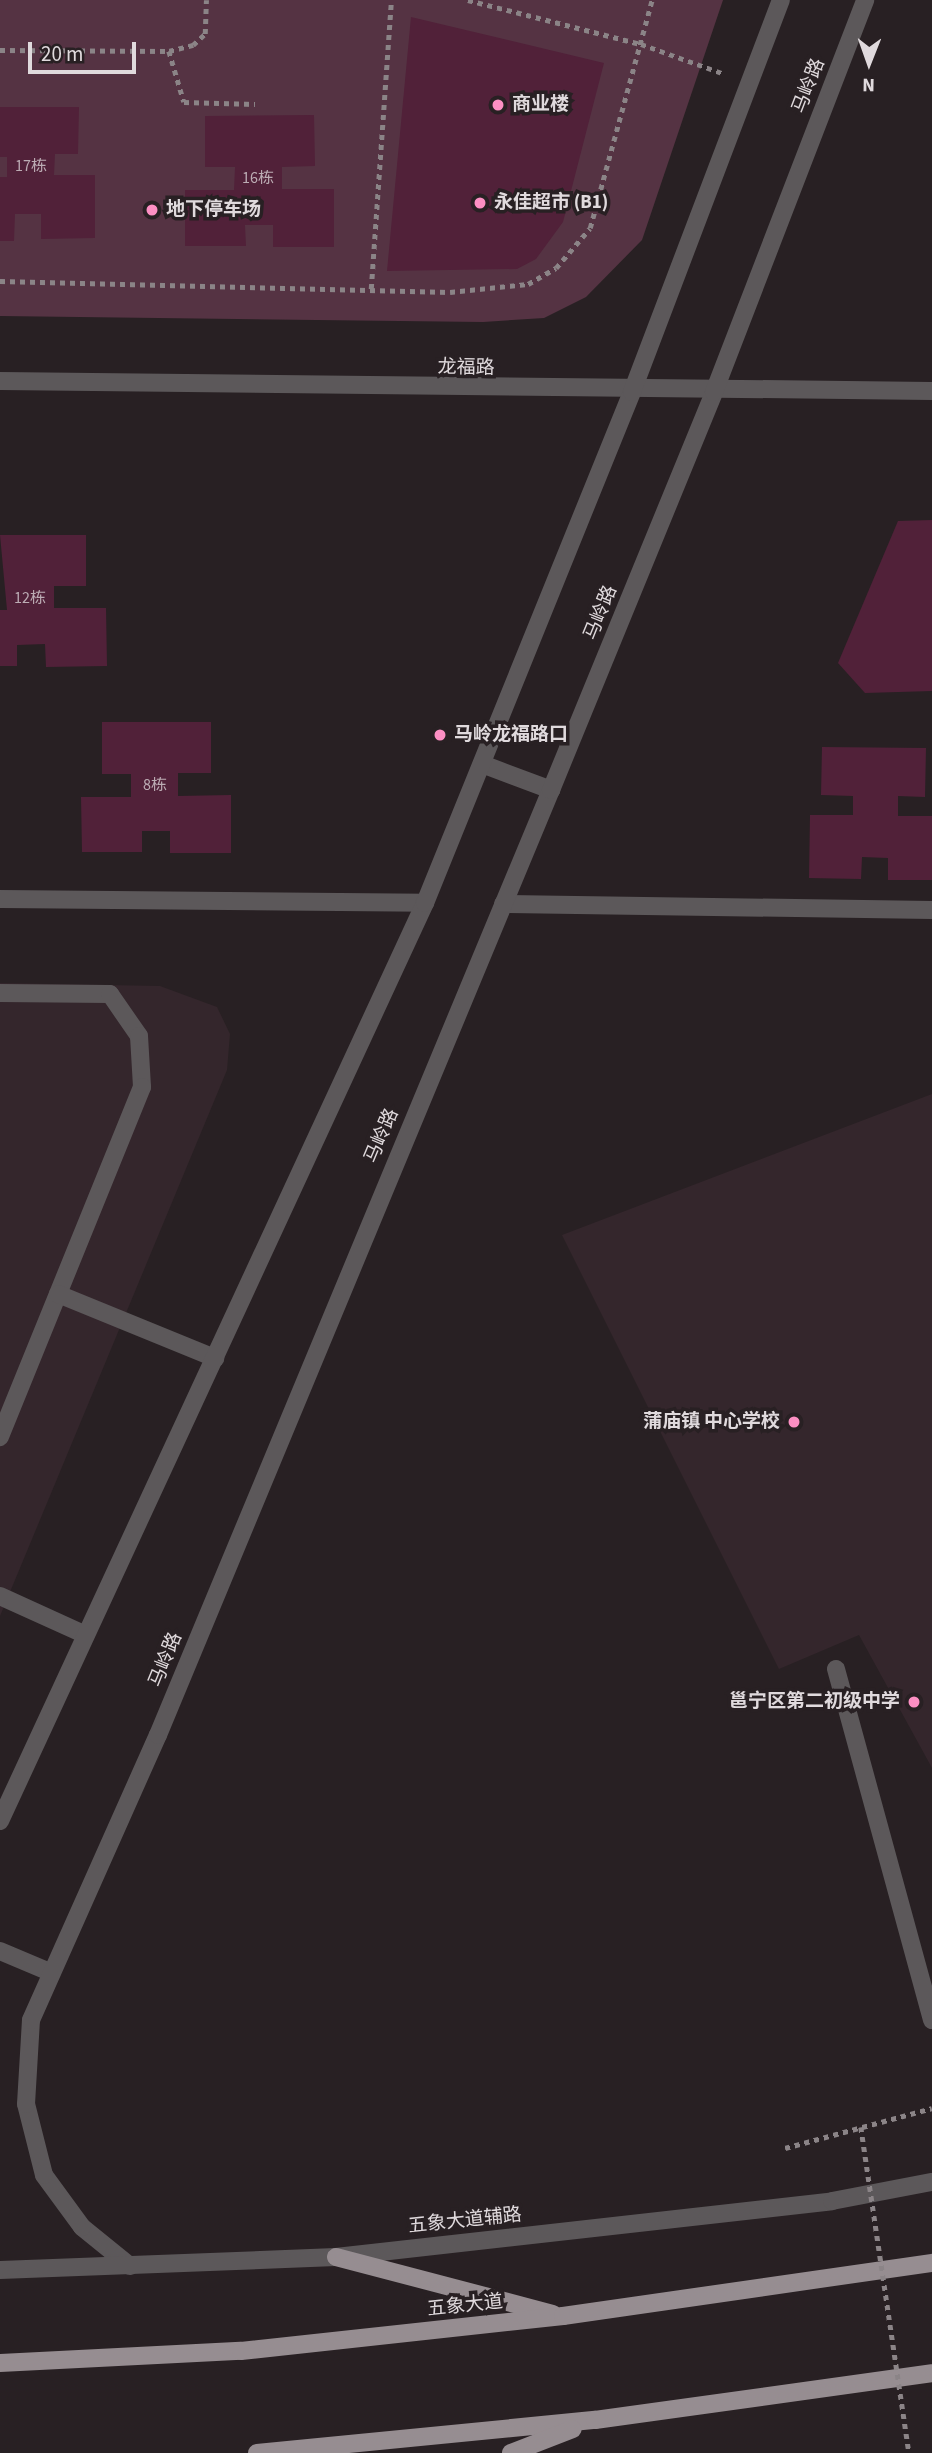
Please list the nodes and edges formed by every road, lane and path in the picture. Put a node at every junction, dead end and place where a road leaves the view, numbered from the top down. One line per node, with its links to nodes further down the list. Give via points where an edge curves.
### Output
1 (206, 0): 9 (path, via 205,34)
2 (391, 0): 13 (path)
3 (468, 0): 7 (path)
4 (652, 0): 7 (path)
5 (781, 0): 10 (street)
6 (865, 0): 17 (street, 马岭路)
7 (640, 44): 10 (path); 13 (path, via 590,228 556,268 528,284 493,291)
8 (0, 50): 9 (path)
9 (169, 51): 11 (path, via 184,102)
10 (750, 83): 16 (street)
11 (255, 104)
12 (0, 281): 13 (path)
13 (370, 289)
14 (0, 381): 16 (street, 龙福路)
15 (932, 391): 17 (street, 龙福路)
16 (632, 392): 17 (street, 龙福路); 18 (street)
17 (714, 393): 19 (street, 马岭路)
18 (482, 764): 19 (street); 21 (street)
19 (551, 790): 22 (street, 马岭路)
20 (0, 900): 21 (street)
21 (425, 903): 26 (street)
22 (503, 904): 23 (street); 33 (street, 马岭路)
23 (932, 910)
24 (0, 993): 25 (street, via 110,994 139,1036 142,1087)
25 (58, 1294): 26 (street); 27 (street)
26 (215, 1358): 29 (street)
27 (0, 1437)
28 (0, 1596): 29 (street)
29 (86, 1634): 31 (street)
30 (836, 1669): 34 (street)
31 (0, 1821)
32 (0, 1951): 33 (street)
33 (52, 1973): 41 (street, 马岭路, via 32,2020 27,2092 41,2163 82,2227)
34 (932, 2020)
35 (932, 2108): 36 (path)
36 (860, 2127): 37 (path); 49 (path, bridge)
37 (785, 2148)
38 (932, 2182): 39 (street, 五象大道辅路, via 832,2201)
39 (336, 2257): 41 (street, 五象大道辅路); 43 (main road)
40 (932, 2263): 43 (main road, 五象大道)
41 (130, 2266): 42 (street, 五象大道辅路)
42 (0, 2270)
43 (563, 2316): 44 (main road, 五象大道, via 241,2351)
44 (0, 2363)
45 (932, 2373): 46 (main road)
46 (595, 2420): 47 (main road); 48 (main road)
47 (257, 2453)
48 (511, 2453)
49 (909, 2453)

